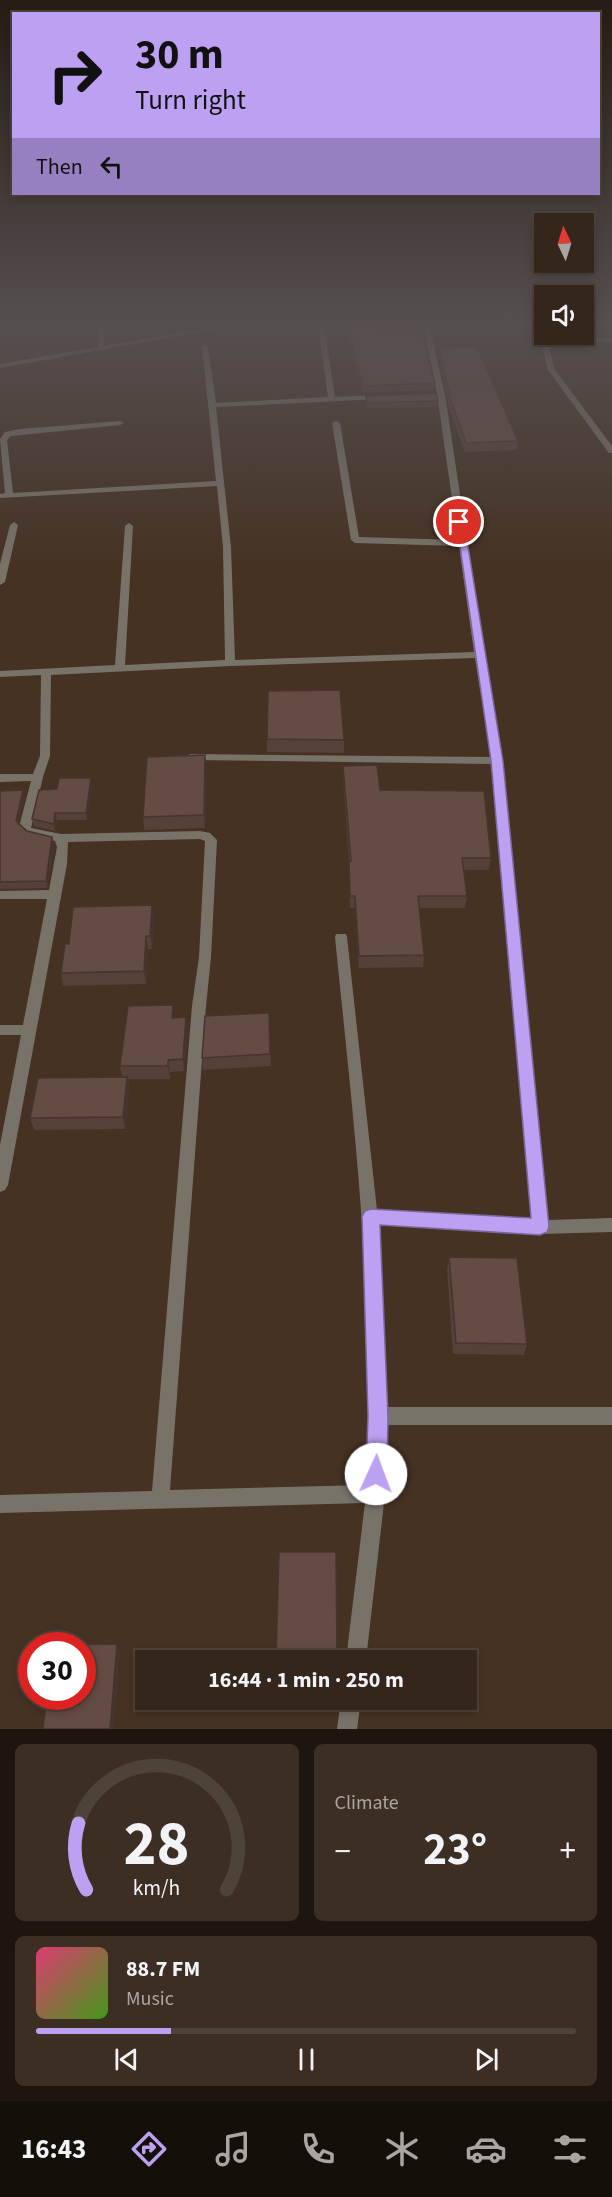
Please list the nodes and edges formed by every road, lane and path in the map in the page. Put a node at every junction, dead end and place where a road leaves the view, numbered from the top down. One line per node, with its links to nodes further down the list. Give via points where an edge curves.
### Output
1 (213, 405): 7 (street)
2 (438, 406): 11 (street)
3 (578, 406): 6 (street)
4 (120, 423): 8 (street, via 8,434 3,440)
5 (336, 423): 11 (street, via 355,540)
6 (612, 451)
7 (221, 483): 8 (street); 14 (street)
8 (4, 496)
9 (14, 525): 12 (street)
10 (129, 526): 15 (street)
11 (463, 543): 13 (street)
12 (0, 582)
13 (479, 655): 14 (street); 19 (street)
14 (230, 663): 15 (street)
15 (120, 669): 16 (street)
16 (46, 672): 17 (street); 20 (street, via 45,756)
17 (0, 674)
18 (176, 757): 19 (street)
19 (497, 761): 31 (street)
20 (37, 777): 21 (street); 22 (street, via 26,830)
21 (0, 778)
22 (59, 838): 23 (street, via 64,849); 35 (street, via 200,835 211,840 205,957)
23 (54, 894): 24 (street); 27 (street)
24 (0, 895)
25 (341, 937): 29 (street)
26 (0, 1030): 27 (street)
27 (28, 1030): 28 (street)
28 (0, 1185)
29 (371, 1216): 31 (street); 32 (street)
30 (612, 1225): 31 (street)
31 (540, 1227)
32 (378, 1416): 33 (street); 34 (street)
33 (612, 1416)
34 (376, 1494): 35 (street); 37 (street)
35 (160, 1501): 36 (street)
36 (0, 1504)
37 (357, 1650)
38 (350, 1710): 39 (street)
39 (347, 1729)

